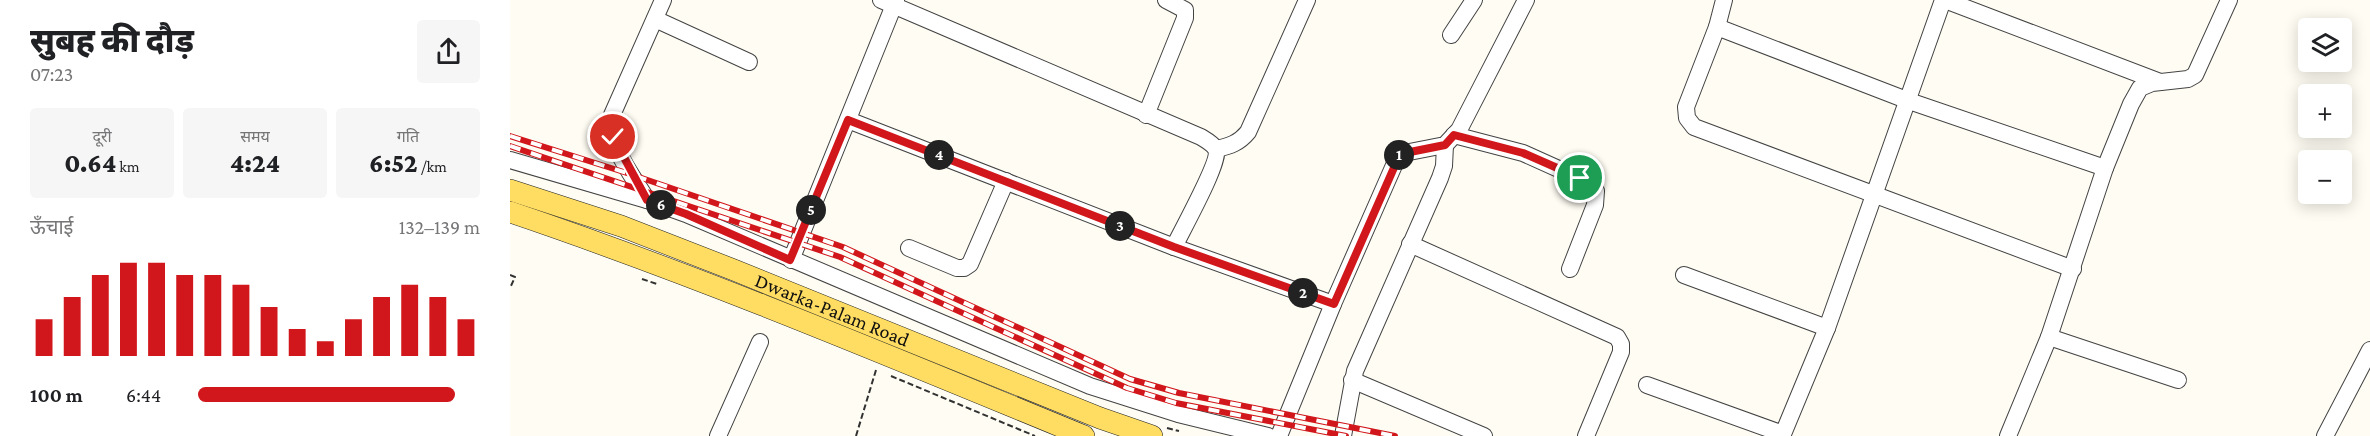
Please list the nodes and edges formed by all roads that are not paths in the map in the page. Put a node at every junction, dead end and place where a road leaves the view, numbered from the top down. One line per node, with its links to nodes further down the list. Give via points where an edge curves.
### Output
1 (663, 0): 10 (street)
2 (1166, 0): 16 (street, via 1185,10 1185,18)
3 (1307, 0): 19 (street, via 1248,132 1231,146)
4 (1474, 0): 12 (street)
5 (1526, 0): 18 (street, via 1459,130)
6 (1724, 0): 11 (street)
7 (1944, 0): 14 (street); 15 (street)
8 (2229, 0): 14 (street, via 2195,75)
9 (890, 2): 16 (street); 17 (street)
10 (655, 20): 13 (street); 25 (street, via 610,124 614,141)
11 (1717, 27): 15 (street); 24 (street, via 1686,106 1687,118 1694,127)
12 (1450, 35)
13 (749, 62)
14 (2161, 82): 21 (street, via 2140,88)
15 (1909, 101): 21 (street); 24 (street)
16 (1146, 115): 19 (street, via 1202,137)
17 (848, 120): 22 (street); 30 (street)
18 (1449, 140): 27 (street, via 1440,178); 31 (street, via 1523,153 1592,184 1596,191 1595,206); 34 (street, via 1400,154)
19 (1216, 149): 28 (street, via 1211,172)
20 (510, 160): 25 (street)
21 (2105, 168): 32 (street)
22 (1006, 181): 28 (street); 29 (street, via 970,264 957,268)
23 (510, 189): 45 (main road, Dwarka-Palam Road, via 632,230)
24 (1875, 194): 32 (street); 35 (street)
25 (647, 200): 30 (street)
26 (510, 213): 44 (main road, Dwarka-Palam Road, via 726,290)
27 (1410, 243): 40 (street); 50 (street, via 1617,337 1621,352)
28 (1174, 247): 34 (street)
29 (909, 248)
30 (790, 260): 46 (street, via 1090,386 1178,414)
31 (1570, 269)
32 (2073, 269): 36 (street)
33 (1684, 275): 35 (street)
34 (1334, 304): 47 (street)
35 (1827, 328): 42 (street)
36 (2049, 337): 39 (street); 51 (street)
37 (760, 342): 43 (street)
38 (2370, 350): 52 (street)
39 (2178, 380)
40 (1352, 381): 48 (street); 49 (street)
41 (1647, 386): 42 (street)
42 (1784, 435)
43 (718, 436)
44 (1084, 436)
45 (1152, 436)
46 (1268, 436)
47 (1279, 436)
48 (1343, 436)
49 (1484, 436)
50 (1586, 436)
51 (2008, 436)
52 (2325, 436)

